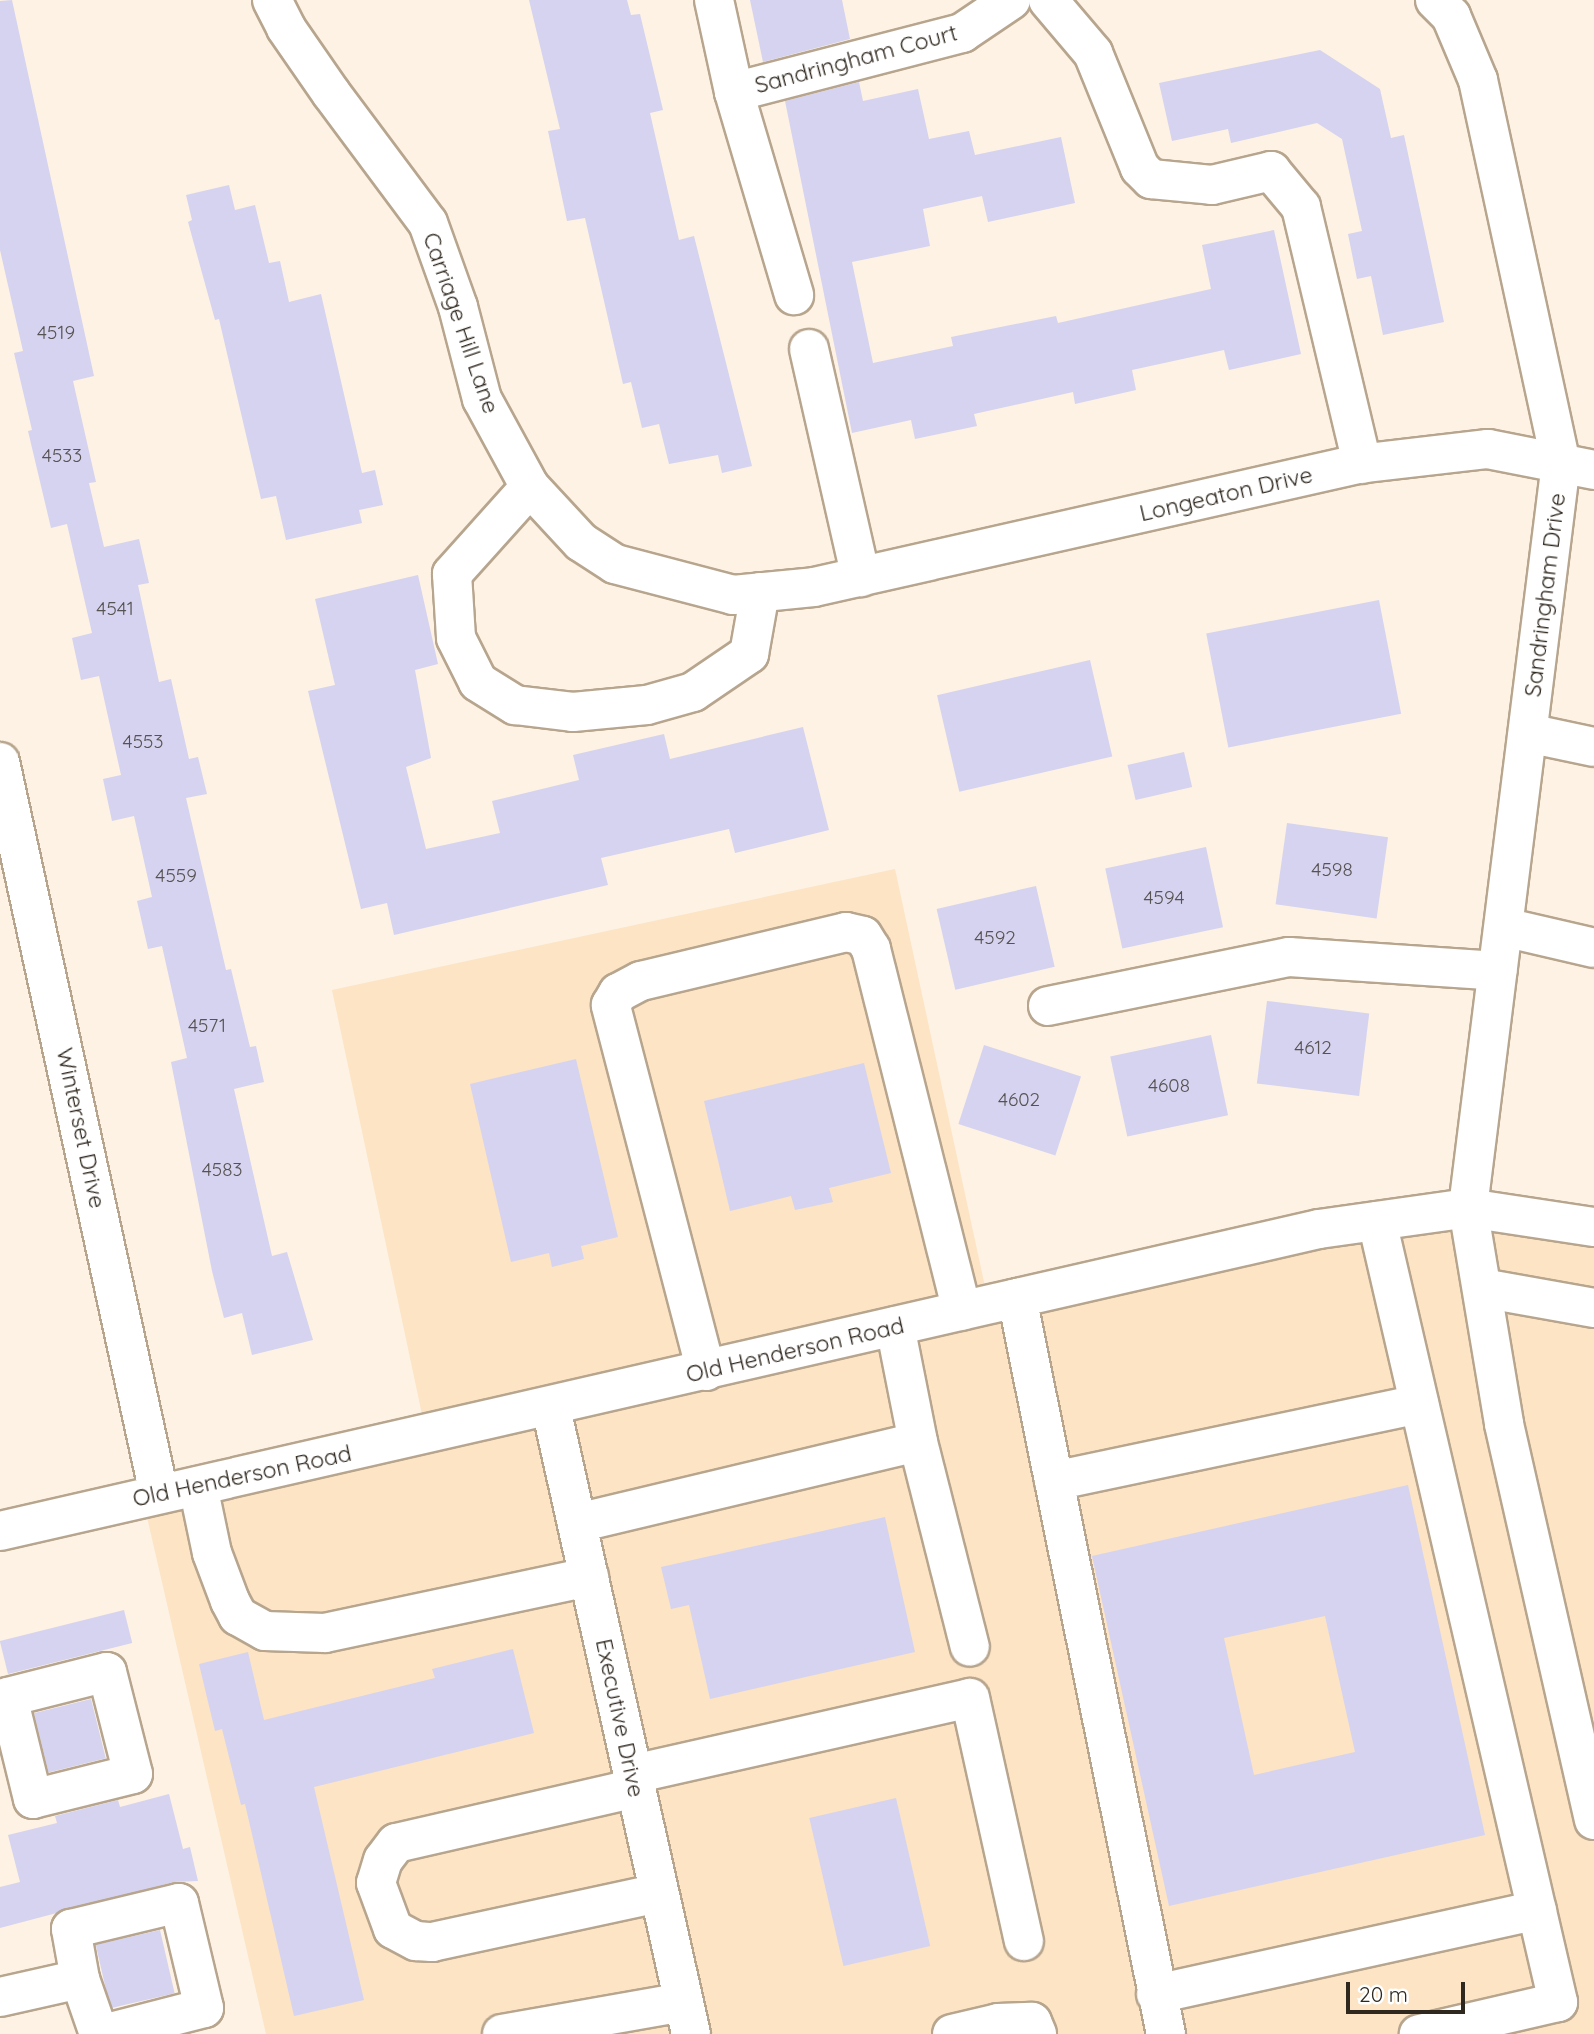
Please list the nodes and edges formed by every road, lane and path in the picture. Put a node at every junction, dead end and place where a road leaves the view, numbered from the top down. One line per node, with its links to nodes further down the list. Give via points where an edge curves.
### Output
1 (272, 0): 11 (street, Carriage Hill Lane, via 316,72 428,223 458,307 482,400)
2 (714, 0): 6 (street)
3 (1012, 0): 6 (street, Sandringham Court, via 962,33)
4 (1048, 0): 9 (street, via 1093,53 1140,168 1151,179 1212,185 1271,171 1301,207)
5 (1435, 0): 10 (street, Sandringham Drive, via 1451,16 1478,80)
6 (734, 92): 7 (street)
7 (794, 295)
8 (809, 349): 12 (street)
9 (1362, 464): 10 (street, Longeaton Drive, via 1488,449); 12 (street, Longeaton Drive)
10 (1577, 467): 14 (street, Sandringham Drive)
11 (530, 487): 13 (street, Carriage Hill Lane, via 581,542 615,564 733,595); 13 (street, via 452,574 456,638 461,649 478,682 514,705 573,712 647,705 693,692 749,654)
12 (861, 577): 13 (street, Carriage Hill Lane)
13 (760, 592)
14 (1528, 733): 15 (street); 18 (street, Sandringham Drive)
15 (1594, 747)
16 (0, 762): 17 (street, Winterset Drive)
17 (15, 898): 36 (street, Winterset Drive)
18 (1504, 927): 19 (street); 20 (street, Sandringham Drive)
19 (1594, 948)
20 (1498, 971): 21 (street, via 1289,957); 22 (street, Sandringham Drive)
21 (1048, 1006)
22 (1468, 1208): 23 (street, Old Henderson Road); 24 (street, Old Henderson Road); 25 (street, Sandringham Drive)
23 (1377, 1221): 26 (street, Old Henderson Road, via 1319,1229); 31 (street)
24 (1594, 1227)
25 (1482, 1288): 27 (street); 42 (street, Sandringham Drive, via 1504,1424)
26 (1017, 1298): 28 (street, Old Henderson Road); 34 (street)
27 (1594, 1308)
28 (962, 1311): 29 (street, Old Henderson Road); 30 (street, via 871,949 863,936 833,935 641,981 618,993 611,1005)
29 (895, 1326): 30 (street, Old Henderson Road); 33 (street)
30 (706, 1371): 32 (street, Old Henderson Road)
31 (1419, 1404): 34 (street); 44 (street)
32 (551, 1408): 35 (street, Old Henderson Road); 37 (street, Executive Drive)
33 (918, 1442): 37 (street); 40 (street)
34 (1054, 1481): 47 (street)
35 (198, 1486): 36 (street, Old Henderson Road); 39 (street, via 226,1592 238,1616 265,1631 325,1633)
36 (159, 1494): 38 (street, Old Henderson Road)
37 (577, 1523): 39 (street, Executive Drive)
38 (0, 1531)
39 (589, 1577): 41 (street, Executive Drive)
40 (970, 1647)
41 (634, 1781): 43 (street, Executive Drive); 43 (street, via 396,1843 383,1860 376,1883 393,1929 416,1941 432,1942); 45 (street, via 970,1698)
42 (1594, 1820)
43 (659, 1893): 49 (street, Executive Drive)
44 (1537, 1910): 47 (street); 56 (street, via 1558,2002)
45 (1024, 1941)
46 (80, 1979): 48 (street); 51 (street); 51 (street, via 71,1929 179,1903 204,2008)
47 (1156, 1994): 55 (street)
48 (0, 1997)
49 (688, 2021): 50 (street)
50 (587, 2026): 52 (street)
51 (101, 2034)
52 (502, 2034)
53 (952, 2034): 54 (street, via 998,2023 1032,2022)
54 (1037, 2034)
55 (1166, 2034)
56 (1419, 2034)

